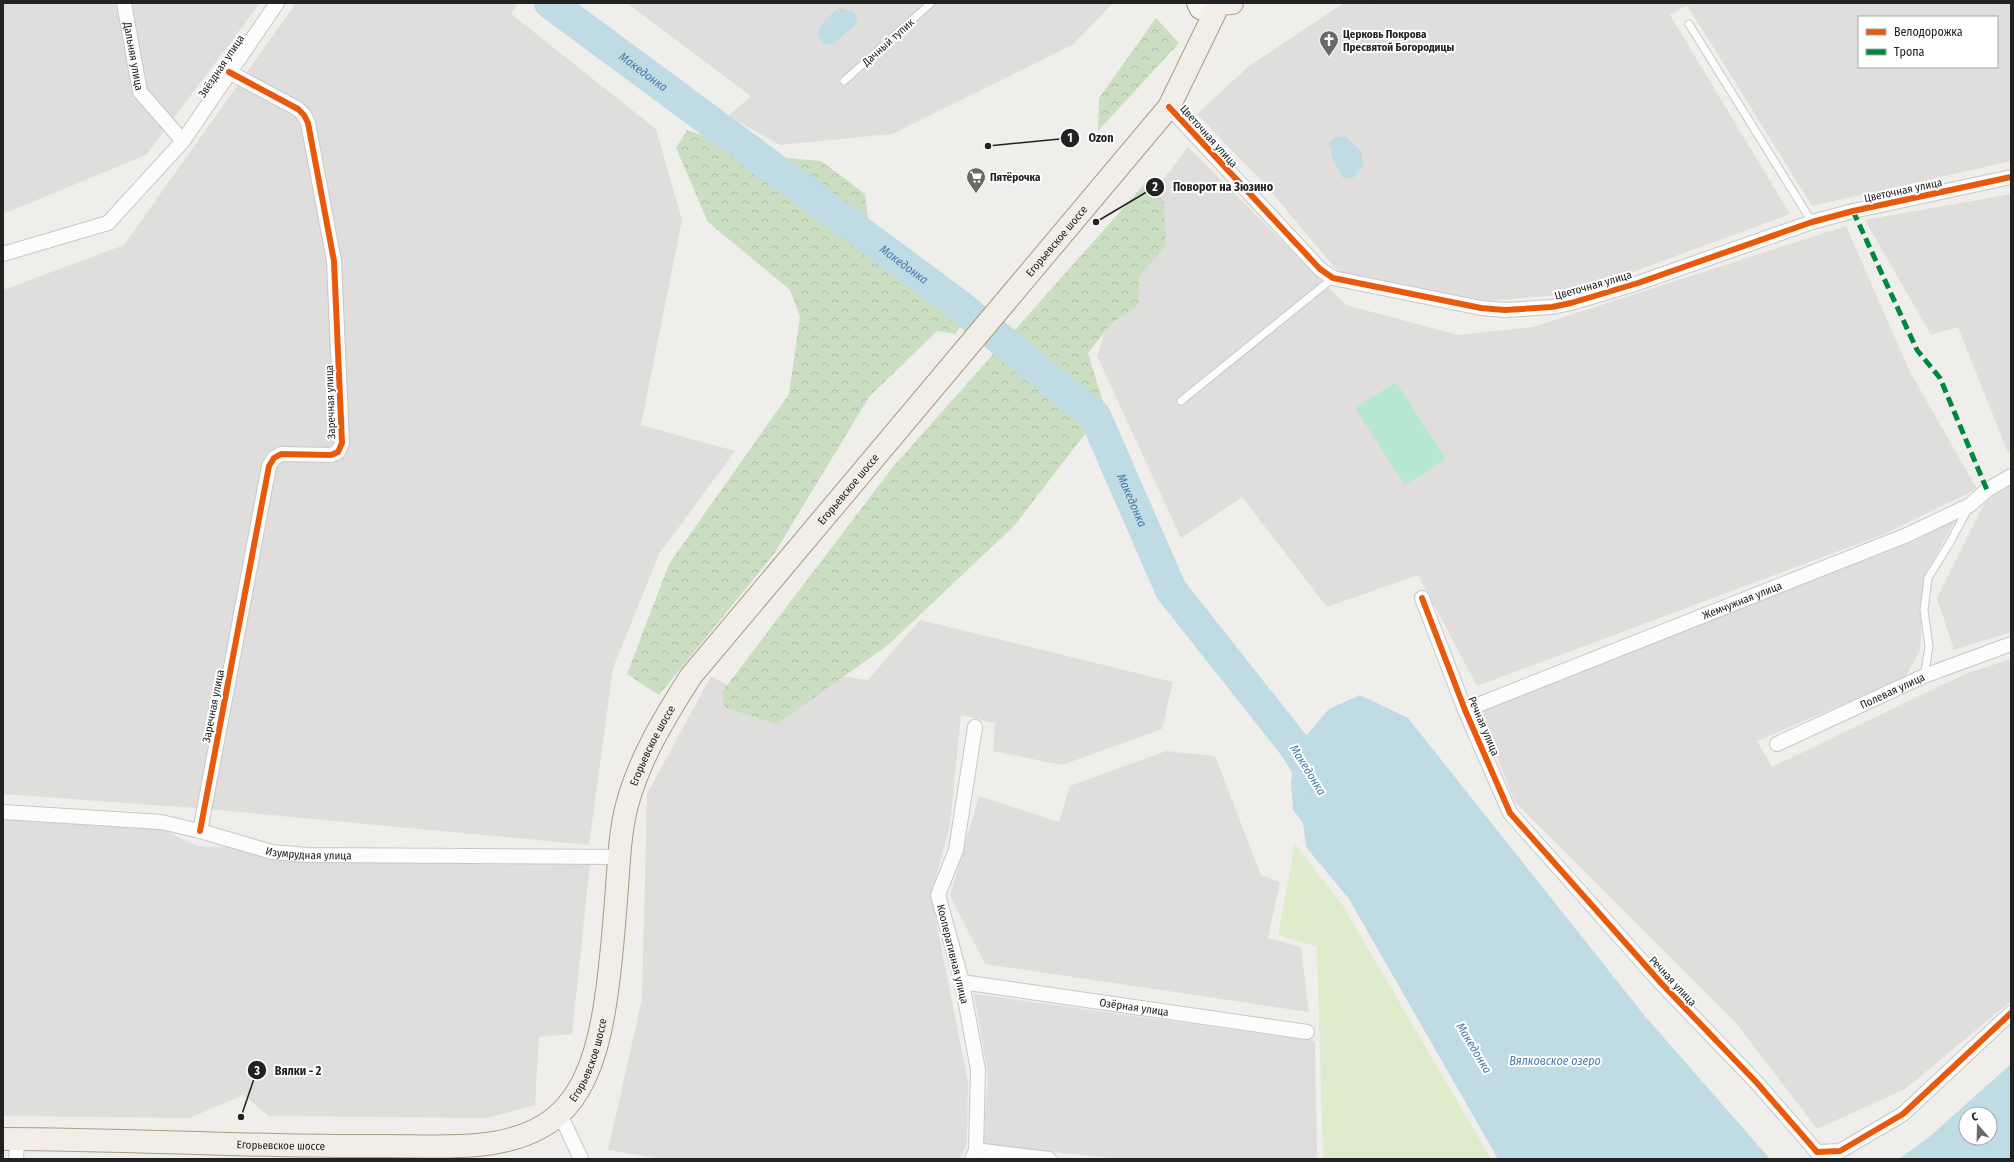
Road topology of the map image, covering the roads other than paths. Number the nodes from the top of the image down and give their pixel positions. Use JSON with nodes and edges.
{"nodes":[{"id":1,"x":124,"y":3,"type":"edge"},
{"id":2,"x":277,"y":3,"type":"edge"},
{"id":3,"x":931,"y":3,"type":"edge"},
{"id":4,"x":1197,"y":3,"type":"edge"},
{"id":5,"x":1226,"y":4,"type":"edge"},
{"id":6,"x":1689,"y":24,"type":"dead end"},
{"id":7,"x":229,"y":72,"type":"junction"},
{"id":8,"x":844,"y":80,"type":"dead end"},
{"id":9,"x":1169,"y":107,"type":"junction"},
{"id":10,"x":183,"y":141,"type":"junction"},
{"id":11,"x":2011,"y":177,"type":"edge"},
{"id":12,"x":1812,"y":222,"type":"junction"},
{"id":13,"x":3,"y":254,"type":"edge"},
{"id":14,"x":1333,"y":278,"type":"junction"},
{"id":15,"x":1181,"y":401,"type":"dead end"},
{"id":16,"x":2011,"y":476,"type":"edge"},
{"id":17,"x":1970,"y":505,"type":"junction"},
{"id":18,"x":1422,"y":598,"type":"dead end"},
{"id":19,"x":2011,"y":644,"type":"edge"},
{"id":20,"x":1924,"y":676,"type":"junction"},
{"id":21,"x":1465,"y":710,"type":"junction"},
{"id":22,"x":975,"y":727,"type":"dead end"},
{"id":23,"x":1777,"y":744,"type":"dead end"},
{"id":24,"x":3,"y":812,"type":"edge"},
{"id":25,"x":200,"y":831,"type":"junction"},
{"id":26,"x":619,"y":857,"type":"junction"},
{"id":27,"x":962,"y":982,"type":"junction"},
{"id":28,"x":2011,"y":1013,"type":"edge"},
{"id":29,"x":1307,"y":1032,"type":"dead end"},
{"id":30,"x":560,"y":1114,"type":"junction"},
{"id":31,"x":12,"y":1145,"type":"edge"},
{"id":32,"x":974,"y":1155,"type":"edge"},
{"id":33,"x":581,"y":1159,"type":"edge"},
{"id":34,"x":1049,"y":1159,"type":"edge"}],
"edges":[{"from":1,"to":10,"type":"street","name":"Дальняя улица"},
{"from":2,"to":7,"type":"street","name":"Звёздная улица"},
{"from":3,"to":8,"type":"lane","name":"Дачный тупик"},
{"from":4,"to":5,"type":"main road"},
{"from":5,"to":9,"type":"main road","name":"Егорьевское шоссе"},
{"from":6,"to":12,"type":"lane"},
{"from":7,"to":10,"type":"street","name":"Звёздная улица"},
{"from":7,"to":25,"type":"street","name":"Заречная улица"},
{"from":9,"to":14,"type":"street","name":"Цветочная улица"},
{"from":9,"to":26,"type":"main road","name":"Егорьевское шоссе"},
{"from":10,"to":13,"type":"street","name":"Звёздная улица"},
{"from":11,"to":12,"type":"street","name":"Цветочная улица"},
{"from":12,"to":14,"type":"street","name":"Цветочная улица"},
{"from":14,"to":15,"type":"lane"},
{"from":16,"to":17,"type":"street","name":"Жемчужная улица"},
{"from":17,"to":20,"type":"lane"},
{"from":17,"to":21,"type":"street","name":"Жемчужная улица"},
{"from":18,"to":21,"type":"street","name":"Речная улица"},
{"from":19,"to":20,"type":"street","name":"Полевая улица"},
{"from":20,"to":23,"type":"street","name":"Полевая улица"},
{"from":21,"to":28,"type":"street","name":"Речная улица"},
{"from":22,"to":27,"type":"street","name":"Кооперативная улица"},
{"from":24,"to":25,"type":"street","name":"Изумрудная улица"},
{"from":25,"to":26,"type":"street","name":"Изумрудная улица"},
{"from":26,"to":30,"type":"main road","name":"Егорьевское шоссе"},
{"from":27,"to":29,"type":"street","name":"Озёрная улица"},
{"from":27,"to":32,"type":"street","name":"Кооперативная улица"},
{"from":30,"to":31,"type":"main road","name":"Егорьевское шоссе"},
{"from":30,"to":33,"type":"street"},
{"from":32,"to":34,"type":"street"}]}
